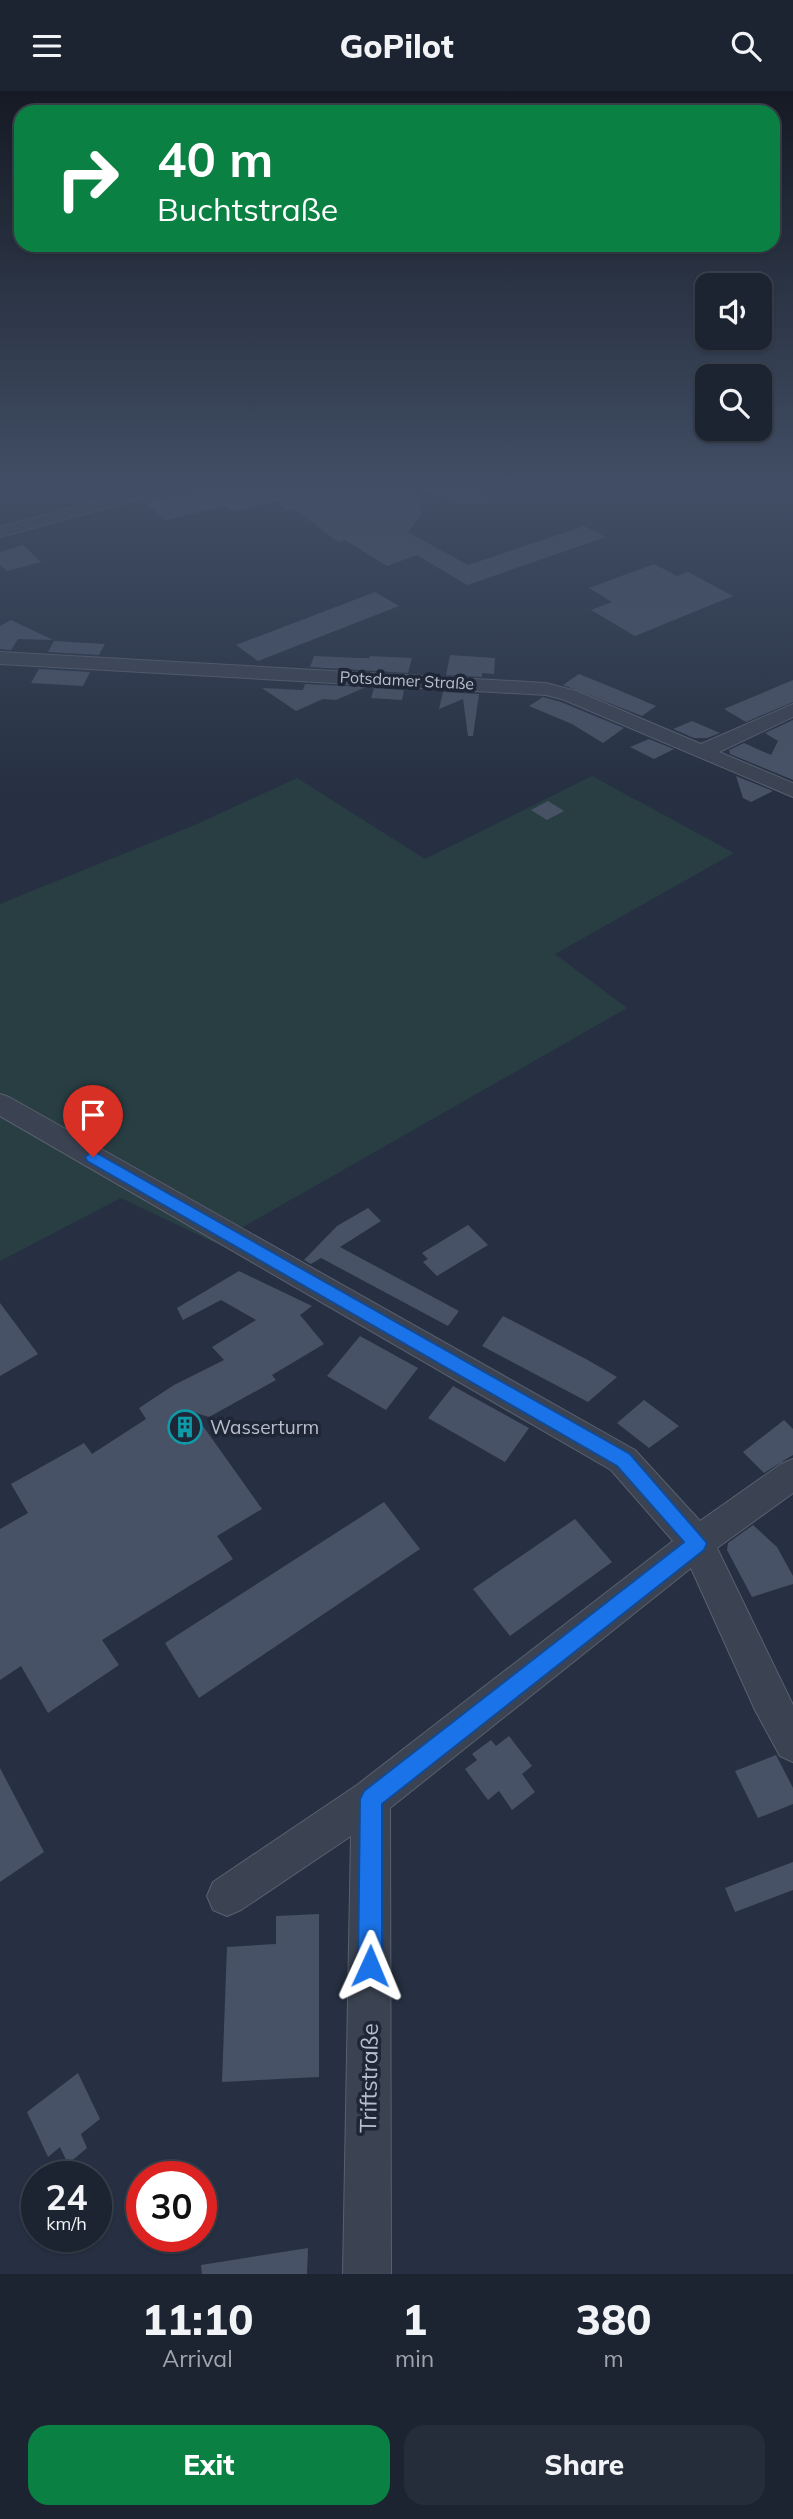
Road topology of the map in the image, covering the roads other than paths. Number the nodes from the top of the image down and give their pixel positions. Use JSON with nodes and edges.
{"nodes":[{"id":1,"x":0,"y":658,"type":"edge"},
{"id":2,"x":793,"y":710,"type":"edge"},
{"id":3,"x":701,"y":752,"type":"junction"},
{"id":4,"x":793,"y":792,"type":"edge"},
{"id":5,"x":0,"y":1104,"type":"edge"},
{"id":6,"x":793,"y":1474,"type":"edge"},
{"id":7,"x":697,"y":1543,"type":"junction"},
{"id":8,"x":793,"y":1743,"type":"edge"},
{"id":9,"x":371,"y":1799,"type":"junction"},
{"id":10,"x":227,"y":1896,"type":"dead end"},
{"id":11,"x":367,"y":2274,"type":"edge"}],
"edges":[{"from":1,"to":3,"type":"street","name":"Potsdamer Straße"},
{"from":2,"to":3,"type":"street"},
{"from":3,"to":4,"type":"street","name":"Potsdamer Straße"},
{"from":5,"to":7,"type":"street"},
{"from":6,"to":7,"type":"street"},
{"from":7,"to":8,"type":"street"},
{"from":7,"to":9,"type":"street"},
{"from":9,"to":10,"type":"street"},
{"from":9,"to":11,"type":"street","name":"Triftstraße"}]}
